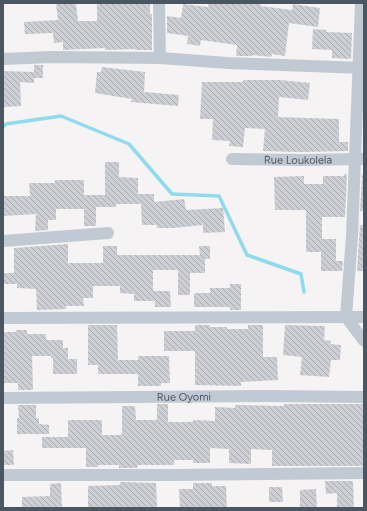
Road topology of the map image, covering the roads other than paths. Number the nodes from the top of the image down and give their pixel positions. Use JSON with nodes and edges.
{"nodes":[{"id":1,"x":159,"y":3,"type":"edge"},
{"id":2,"x":361,"y":3,"type":"edge"},
{"id":3,"x":160,"y":58,"type":"junction"},
{"id":4,"x":3,"y":59,"type":"edge"},
{"id":5,"x":361,"y":68,"type":"edge"},
{"id":6,"x":232,"y":159,"type":"dead end"},
{"id":7,"x":360,"y":159,"type":"edge"},
{"id":8,"x":108,"y":233,"type":"dead end"},
{"id":9,"x":358,"y":236,"type":"edge"},
{"id":10,"x":3,"y":241,"type":"edge"},
{"id":11,"x":346,"y":317,"type":"junction"},
{"id":12,"x":364,"y":317,"type":"edge"},
{"id":13,"x":3,"y":318,"type":"edge"},
{"id":14,"x":364,"y":341,"type":"edge"},
{"id":15,"x":364,"y":397,"type":"edge"},
{"id":16,"x":3,"y":398,"type":"edge"},
{"id":17,"x":364,"y":473,"type":"edge"},
{"id":18,"x":3,"y":475,"type":"edge"}],
"edges":[{"from":1,"to":3,"type":"street"},
{"from":2,"to":5,"type":"street"},
{"from":3,"to":4,"type":"street"},
{"from":3,"to":5,"type":"street"},
{"from":5,"to":7,"type":"street"},
{"from":6,"to":7,"type":"street","name":"Rue Loukolela"},
{"from":7,"to":9,"type":"street"},
{"from":8,"to":10,"type":"street"},
{"from":9,"to":11,"type":"street"},
{"from":11,"to":12,"type":"street"},
{"from":11,"to":13,"type":"street"},
{"from":11,"to":14,"type":"street"},
{"from":15,"to":16,"type":"street","name":"Rue Oyomi"},
{"from":17,"to":18,"type":"street"}]}
